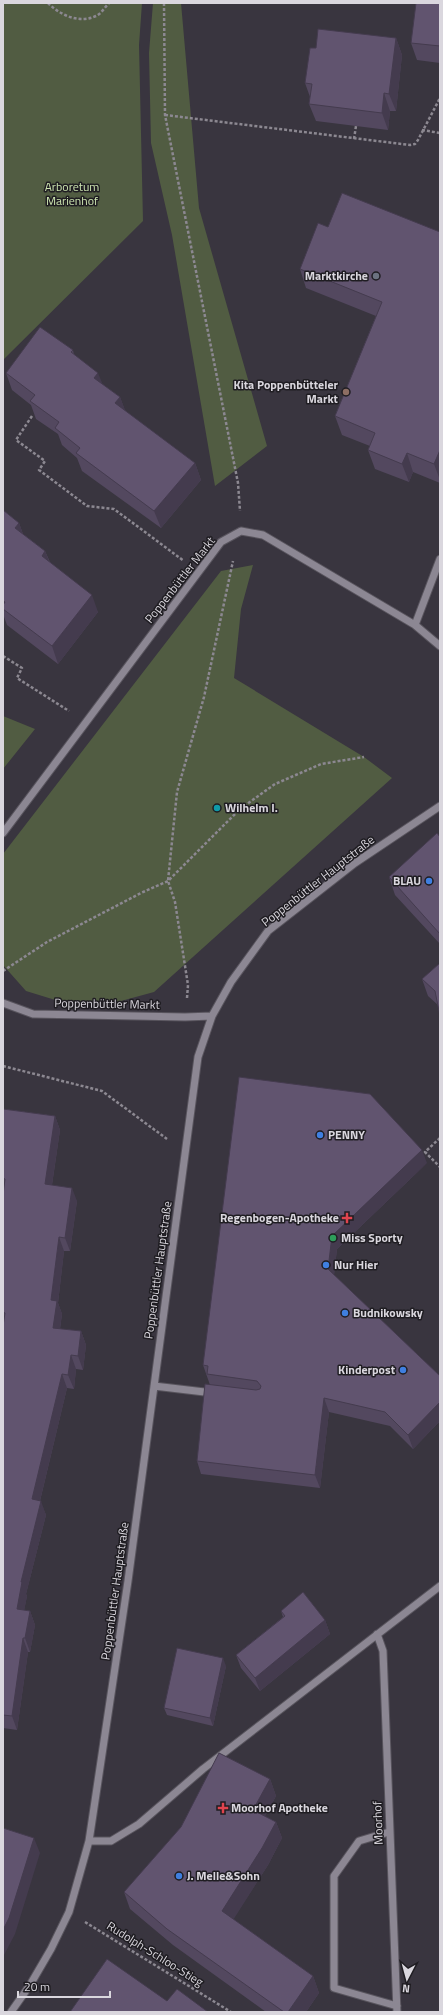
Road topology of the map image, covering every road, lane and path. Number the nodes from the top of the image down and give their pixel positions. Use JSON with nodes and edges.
{"nodes":[{"id":1,"x":48,"y":3,"type":"edge"},
{"id":2,"x":109,"y":3,"type":"edge"},
{"id":3,"x":164,"y":3,"type":"edge"},
{"id":4,"x":440,"y":98,"type":"edge"},
{"id":5,"x":166,"y":115,"type":"junction"},
{"id":6,"x":356,"y":126,"type":"edge"},
{"id":7,"x":422,"y":130,"type":"junction"},
{"id":8,"x":440,"y":133,"type":"edge"},
{"id":9,"x":354,"y":139,"type":"junction"},
{"id":10,"x":32,"y":416,"type":"edge"},
{"id":11,"x":241,"y":531,"type":"junction"},
{"id":12,"x":440,"y":560,"type":"edge"},
{"id":13,"x":199,"y":572,"type":"junction"},
{"id":14,"x":414,"y":625,"type":"junction"},
{"id":15,"x":440,"y":646,"type":"edge"},
{"id":16,"x":3,"y":656,"type":"edge"},
{"id":17,"x":87,"y":722,"type":"junction"},
{"id":18,"x":364,"y":757,"type":"dead end"},
{"id":19,"x":440,"y":806,"type":"edge"},
{"id":20,"x":3,"y":833,"type":"edge"},
{"id":21,"x":168,"y":881,"type":"junction"},
{"id":22,"x":3,"y":971,"type":"edge"},
{"id":23,"x":3,"y":1003,"type":"edge"},
{"id":24,"x":212,"y":1016,"type":"junction"},
{"id":25,"x":185,"y":1017,"type":"junction"},
{"id":26,"x":3,"y":1066,"type":"edge"},
{"id":27,"x":440,"y":1138,"type":"edge"},
{"id":28,"x":185,"y":1152,"type":"junction"},
{"id":29,"x":440,"y":1167,"type":"edge"},
{"id":30,"x":154,"y":1386,"type":"junction"},
{"id":31,"x":223,"y":1394,"type":"edge"},
{"id":32,"x":440,"y":1586,"type":"edge"},
{"id":33,"x":378,"y":1634,"type":"junction"},
{"id":34,"x":389,"y":1832,"type":"junction"},
{"id":35,"x":89,"y":1841,"type":"junction"},
{"id":36,"x":69,"y":1912,"type":"junction"},
{"id":37,"x":397,"y":2009,"type":"edge"},
{"id":38,"x":11,"y":2012,"type":"edge"},
{"id":39,"x":231,"y":2012,"type":"edge"}],
"edges":[{"from":1,"to":2,"type":"path"},
{"from":3,"to":5,"type":"path"},
{"from":4,"to":7,"type":"path"},
{"from":5,"to":9,"type":"path"},
{"from":5,"to":11,"type":"path"},
{"from":6,"to":9,"type":"path"},
{"from":7,"to":8,"type":"path"},
{"from":7,"to":9,"type":"path"},
{"from":10,"to":13,"type":"path"},
{"from":11,"to":13,"type":"street","name":"Poppenbüttler Markt"},
{"from":11,"to":14,"type":"street"},
{"from":11,"to":21,"type":"path"},
{"from":12,"to":14,"type":"street"},
{"from":13,"to":17,"type":"street","name":"Poppenbüttler Markt"},
{"from":14,"to":15,"type":"street"},
{"from":16,"to":17,"type":"path"},
{"from":17,"to":20,"type":"street","name":"Poppenbüttler Markt"},
{"from":18,"to":21,"type":"path"},
{"from":19,"to":24,"type":"street","name":"Poppenbüttler Hauptstraße"},
{"from":21,"to":22,"type":"path"},
{"from":21,"to":25,"type":"path"},
{"from":23,"to":25,"type":"street","name":"Poppenbüttler Markt"},
{"from":24,"to":25,"type":"street","name":"Poppenbüttler Markt"},
{"from":24,"to":28,"type":"street","name":"Poppenbüttler Hauptstraße"},
{"from":26,"to":28,"type":"path"},
{"from":27,"to":29,"type":"path"},
{"from":28,"to":30,"type":"street","name":"Poppenbüttler Hauptstraße"},
{"from":30,"to":31,"type":"street"},
{"from":30,"to":35,"type":"street","name":"Poppenbüttler Hauptstraße"},
{"from":32,"to":33,"type":"street"},
{"from":33,"to":34,"type":"street","name":"Moorhof"},
{"from":33,"to":35,"type":"street"},
{"from":34,"to":37,"type":"street","name":"Moorhof"},
{"from":34,"to":37,"type":"street"},
{"from":35,"to":36,"type":"street","name":"Poppenbüttler Hauptstraße"},
{"from":36,"to":38,"type":"street","name":"Poppenbüttler Hauptstraße"},
{"from":36,"to":39,"type":"path","name":"Rudolph-Schloo-Stieg"}]}
